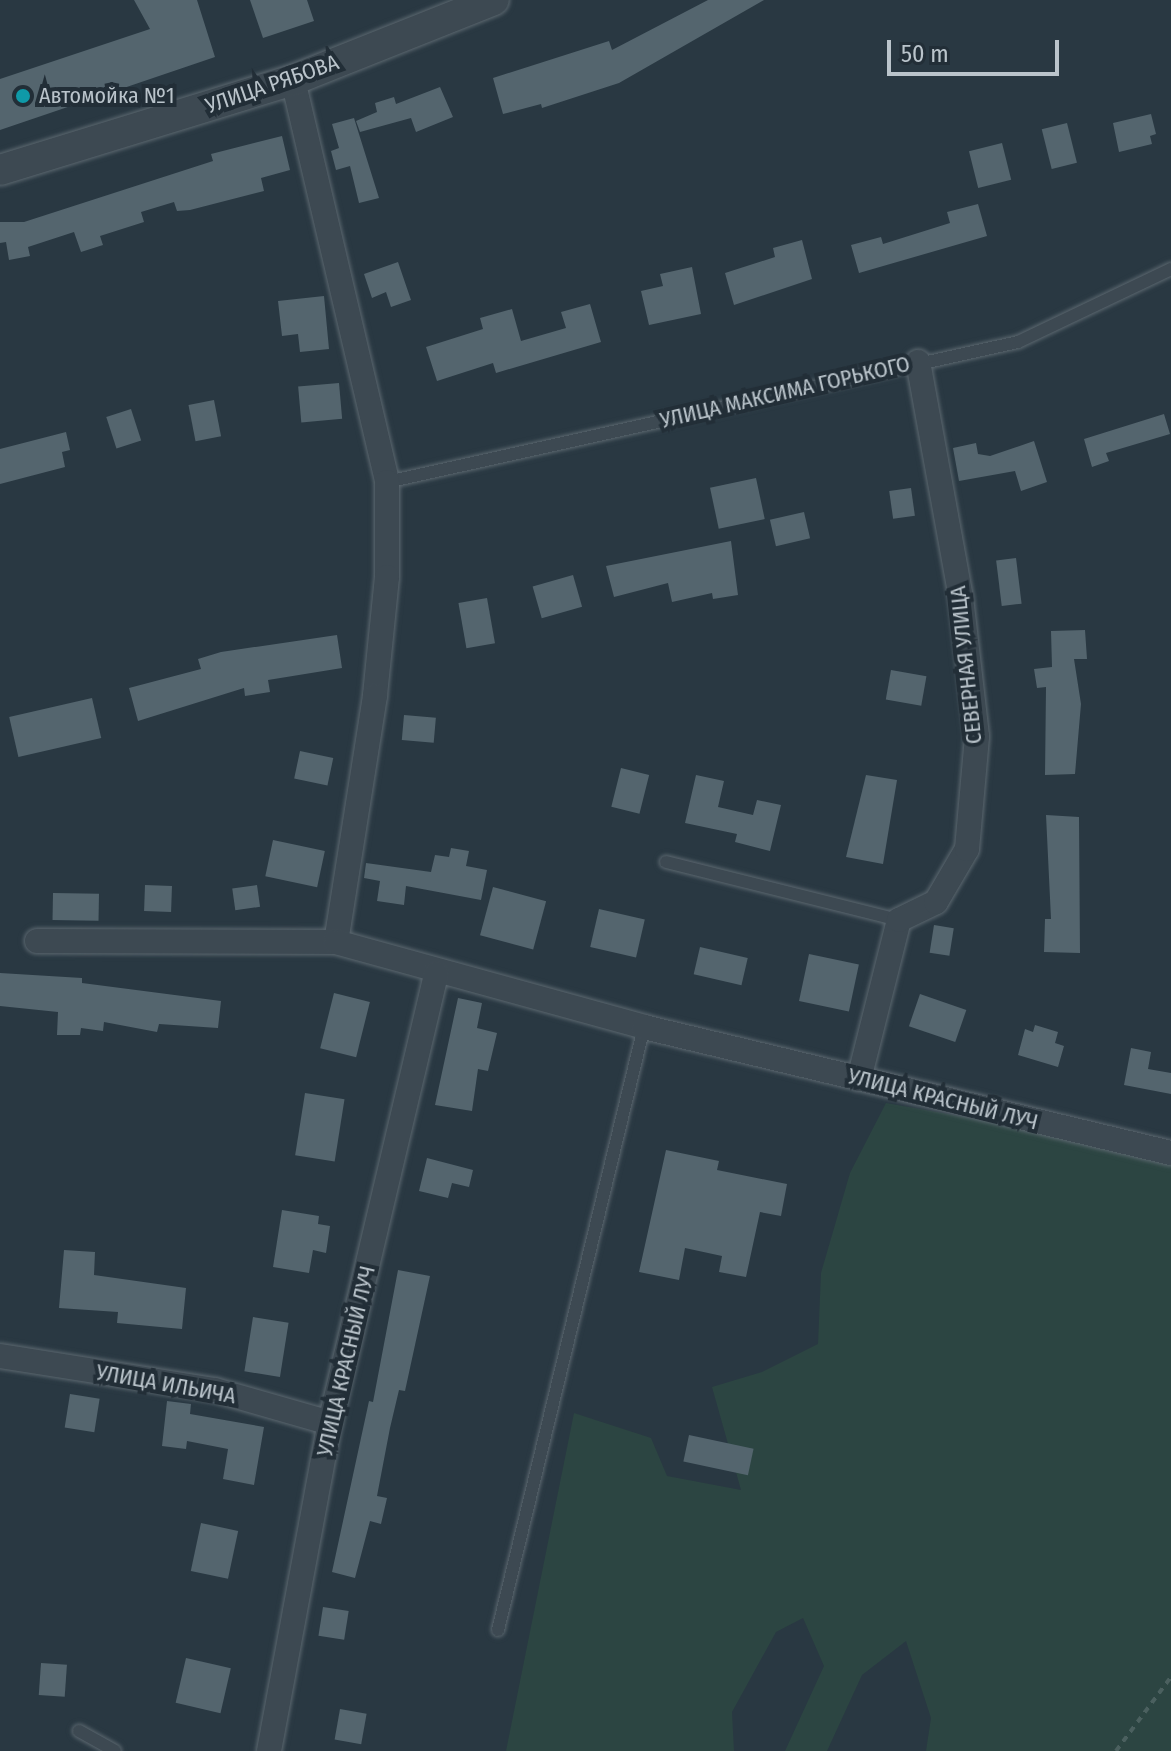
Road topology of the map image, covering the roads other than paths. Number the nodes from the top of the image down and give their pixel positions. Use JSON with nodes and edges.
{"nodes":[{"id":1,"x":494,"y":0,"type":"edge"},
{"id":2,"x":293,"y":80,"type":"junction"},
{"id":3,"x":0,"y":170,"type":"edge"},
{"id":4,"x":1171,"y":269,"type":"edge"},
{"id":5,"x":918,"y":362,"type":"junction"},
{"id":6,"x":387,"y":482,"type":"junction"},
{"id":7,"x":666,"y":862,"type":"dead end"},
{"id":8,"x":899,"y":920,"type":"junction"},
{"id":9,"x":37,"y":941,"type":"dead end"},
{"id":10,"x":336,"y":942,"type":"junction"},
{"id":11,"x":436,"y":973,"type":"junction"},
{"id":12,"x":644,"y":1027,"type":"junction"},
{"id":13,"x":859,"y":1079,"type":"junction"},
{"id":14,"x":1171,"y":1153,"type":"edge"},
{"id":15,"x":0,"y":1356,"type":"edge"},
{"id":16,"x":330,"y":1423,"type":"junction"},
{"id":17,"x":498,"y":1630,"type":"dead end"},
{"id":18,"x":79,"y":1731,"type":"dead end"},
{"id":19,"x":115,"y":1751,"type":"edge"},
{"id":20,"x":269,"y":1751,"type":"edge"}],
"edges":[{"from":1,"to":2,"type":"street","name":"УЛИЦА РЯБОВА"},
{"from":2,"to":3,"type":"street","name":"УЛИЦА РЯБОВА"},
{"from":2,"to":6,"type":"street"},
{"from":4,"to":5,"type":"lane","name":"УЛИЦА МАКСИМА ГОРЬКОГО"},
{"from":5,"to":6,"type":"lane","name":"УЛИЦА МАКСИМА ГОРЬКОГО"},
{"from":5,"to":8,"type":"street","name":"СЕВЕРНАЯ УЛИЦА"},
{"from":6,"to":10,"type":"street"},
{"from":7,"to":8,"type":"lane"},
{"from":8,"to":13,"type":"street"},
{"from":9,"to":10,"type":"street","name":"УЛИЦА КРАСНЫЙ ЛУЧ"},
{"from":10,"to":11,"type":"street","name":"УЛИЦА КРАСНЫЙ ЛУЧ"},
{"from":11,"to":12,"type":"street","name":"УЛИЦА КРАСНЫЙ ЛУЧ"},
{"from":11,"to":16,"type":"street","name":"УЛИЦА КРАСНЫЙ ЛУЧ"},
{"from":12,"to":13,"type":"street","name":"УЛИЦА КРАСНЫЙ ЛУЧ"},
{"from":12,"to":17,"type":"lane"},
{"from":13,"to":14,"type":"street","name":"УЛИЦА КРАСНЫЙ ЛУЧ"},
{"from":15,"to":16,"type":"street","name":"УЛИЦА ИЛЬИЧА"},
{"from":16,"to":20,"type":"street","name":"УЛИЦА КРАСНЫЙ ЛУЧ"},
{"from":18,"to":19,"type":"lane"}]}
